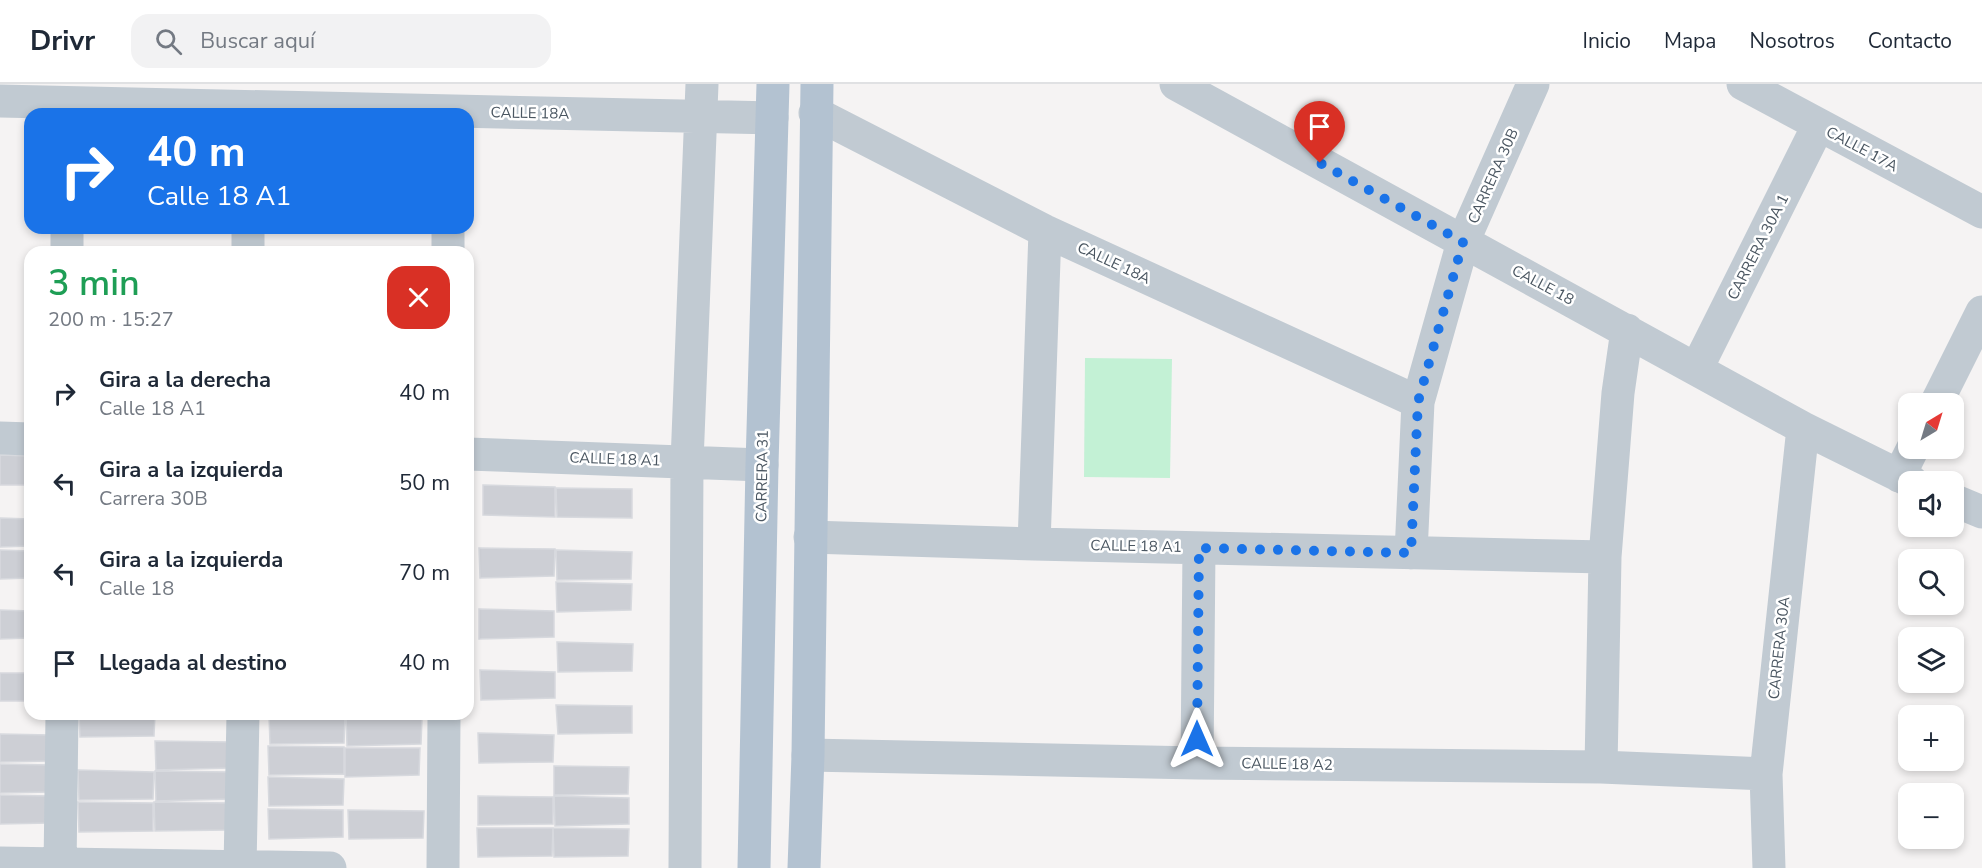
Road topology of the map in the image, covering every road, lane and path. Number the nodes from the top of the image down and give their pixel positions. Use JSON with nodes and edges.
{"nodes":[{"id":1,"x":702,"y":84,"type":"edge"},
{"id":2,"x":773,"y":84,"type":"edge"},
{"id":3,"x":1176,"y":84,"type":"edge"},
{"id":4,"x":1533,"y":84,"type":"edge"},
{"id":5,"x":1743,"y":84,"type":"edge"},
{"id":6,"x":816,"y":98,"type":"edge"},
{"id":7,"x":69,"y":100,"type":"edge"},
{"id":8,"x":0,"y":101,"type":"edge"},
{"id":9,"x":248,"y":102,"type":"edge"},
{"id":10,"x":450,"y":103,"type":"edge"},
{"id":11,"x":702,"y":116,"type":"junction"},
{"id":12,"x":771,"y":118,"type":"junction"},
{"id":13,"x":1818,"y":126,"type":"junction"},
{"id":14,"x":1982,"y":212,"type":"edge"},
{"id":15,"x":1045,"y":231,"type":"junction"},
{"id":16,"x":1463,"y":242,"type":"junction"},
{"id":17,"x":1982,"y":312,"type":"edge"},
{"id":18,"x":1627,"y":330,"type":"junction"},
{"id":19,"x":1697,"y":368,"type":"junction"},
{"id":20,"x":1942,"y":393,"type":"edge"},
{"id":21,"x":1418,"y":402,"type":"junction"},
{"id":22,"x":1803,"y":428,"type":"junction"},
{"id":23,"x":0,"y":438,"type":"edge"},
{"id":24,"x":24,"y":439,"type":"edge"},
{"id":25,"x":474,"y":454,"type":"edge"},
{"id":26,"x":687,"y":462,"type":"junction"},
{"id":27,"x":762,"y":465,"type":"junction"},
{"id":28,"x":1908,"y":469,"type":"edge"},
{"id":29,"x":1964,"y":505,"type":"edge"},
{"id":30,"x":1982,"y":512,"type":"edge"},
{"id":31,"x":810,"y":537,"type":"junction"},
{"id":32,"x":1034,"y":544,"type":"junction"},
{"id":33,"x":1199,"y":548,"type":"junction"},
{"id":34,"x":1411,"y":553,"type":"junction"},
{"id":35,"x":1605,"y":557,"type":"junction"},
{"id":36,"x":62,"y":720,"type":"edge"},
{"id":37,"x":243,"y":720,"type":"edge"},
{"id":38,"x":444,"y":720,"type":"edge"},
{"id":39,"x":808,"y":755,"type":"junction"},
{"id":40,"x":1197,"y":763,"type":"junction"},
{"id":41,"x":1601,"y":767,"type":"junction"},
{"id":42,"x":1766,"y":774,"type":"junction"},
{"id":43,"x":0,"y":863,"type":"edge"},
{"id":44,"x":61,"y":866,"type":"edge"},
{"id":45,"x":240,"y":867,"type":"edge"},
{"id":46,"x":330,"y":868,"type":"edge"},
{"id":47,"x":443,"y":868,"type":"edge"},
{"id":48,"x":685,"y":868,"type":"edge"},
{"id":49,"x":754,"y":868,"type":"edge"},
{"id":50,"x":804,"y":868,"type":"edge"},
{"id":51,"x":1769,"y":868,"type":"edge"}],
"edges":[{"from":1,"to":11,"type":"street"},
{"from":2,"to":12,"type":"main road","name":"CARRERA 31"},
{"from":3,"to":16,"type":"street","name":"CALLE 18"},
{"from":4,"to":16,"type":"street","name":"CARRERA 30B"},
{"from":5,"to":13,"type":"street","name":"CALLE 17A"},
{"from":6,"to":15,"type":"street","name":"CALLE 18A"},
{"from":6,"to":31,"type":"main road"},
{"from":7,"to":8,"type":"street","name":"CALLE 18A"},
{"from":7,"to":9,"type":"street","name":"CALLE 18A"},
{"from":9,"to":10,"type":"street","name":"CALLE 18A"},
{"from":10,"to":11,"type":"street","name":"CALLE 18A"},
{"from":11,"to":12,"type":"street","name":"CALLE 18A"},
{"from":11,"to":26,"type":"street"},
{"from":12,"to":27,"type":"main road","name":"CARRERA 31"},
{"from":13,"to":14,"type":"street","name":"CALLE 17A"},
{"from":13,"to":19,"type":"street","name":"CARRERA 30A 1"},
{"from":15,"to":21,"type":"street","name":"CALLE 18A"},
{"from":15,"to":32,"type":"street"},
{"from":16,"to":18,"type":"street","name":"CALLE 18"},
{"from":16,"to":21,"type":"street","name":"CARRERA 30B"},
{"from":17,"to":20,"type":"street"},
{"from":18,"to":19,"type":"street","name":"CALLE 18"},
{"from":18,"to":35,"type":"street"},
{"from":19,"to":22,"type":"street","name":"CALLE 18"},
{"from":21,"to":34,"type":"street","name":"CARRERA 30B"},
{"from":22,"to":28,"type":"street","name":"CALLE 18"},
{"from":22,"to":42,"type":"street","name":"CARRERA 30A"},
{"from":23,"to":24,"type":"street"},
{"from":25,"to":26,"type":"street","name":"CALLE 18 A1"},
{"from":26,"to":27,"type":"street","name":"CALLE 18 A1"},
{"from":26,"to":48,"type":"street"},
{"from":27,"to":49,"type":"main road","name":"CARRERA 31"},
{"from":29,"to":30,"type":"street"},
{"from":31,"to":32,"type":"street","name":"CALLE 18 A1"},
{"from":31,"to":39,"type":"main road"},
{"from":32,"to":33,"type":"street","name":"CALLE 18 A1"},
{"from":33,"to":34,"type":"street","name":"CALLE 18 A1"},
{"from":33,"to":40,"type":"street"},
{"from":34,"to":35,"type":"street","name":"CALLE 18 A1"},
{"from":35,"to":41,"type":"street"},
{"from":36,"to":44,"type":"street"},
{"from":37,"to":45,"type":"street"},
{"from":38,"to":47,"type":"street"},
{"from":39,"to":40,"type":"street","name":"CALLE 18 A2"},
{"from":39,"to":50,"type":"main road"},
{"from":40,"to":41,"type":"street","name":"CALLE 18 A2"},
{"from":41,"to":42,"type":"street","name":"CALLE 18 A2"},
{"from":42,"to":51,"type":"street","name":"CARRERA 30A"},
{"from":43,"to":44,"type":"street"},
{"from":44,"to":45,"type":"street"},
{"from":45,"to":46,"type":"street"}]}
